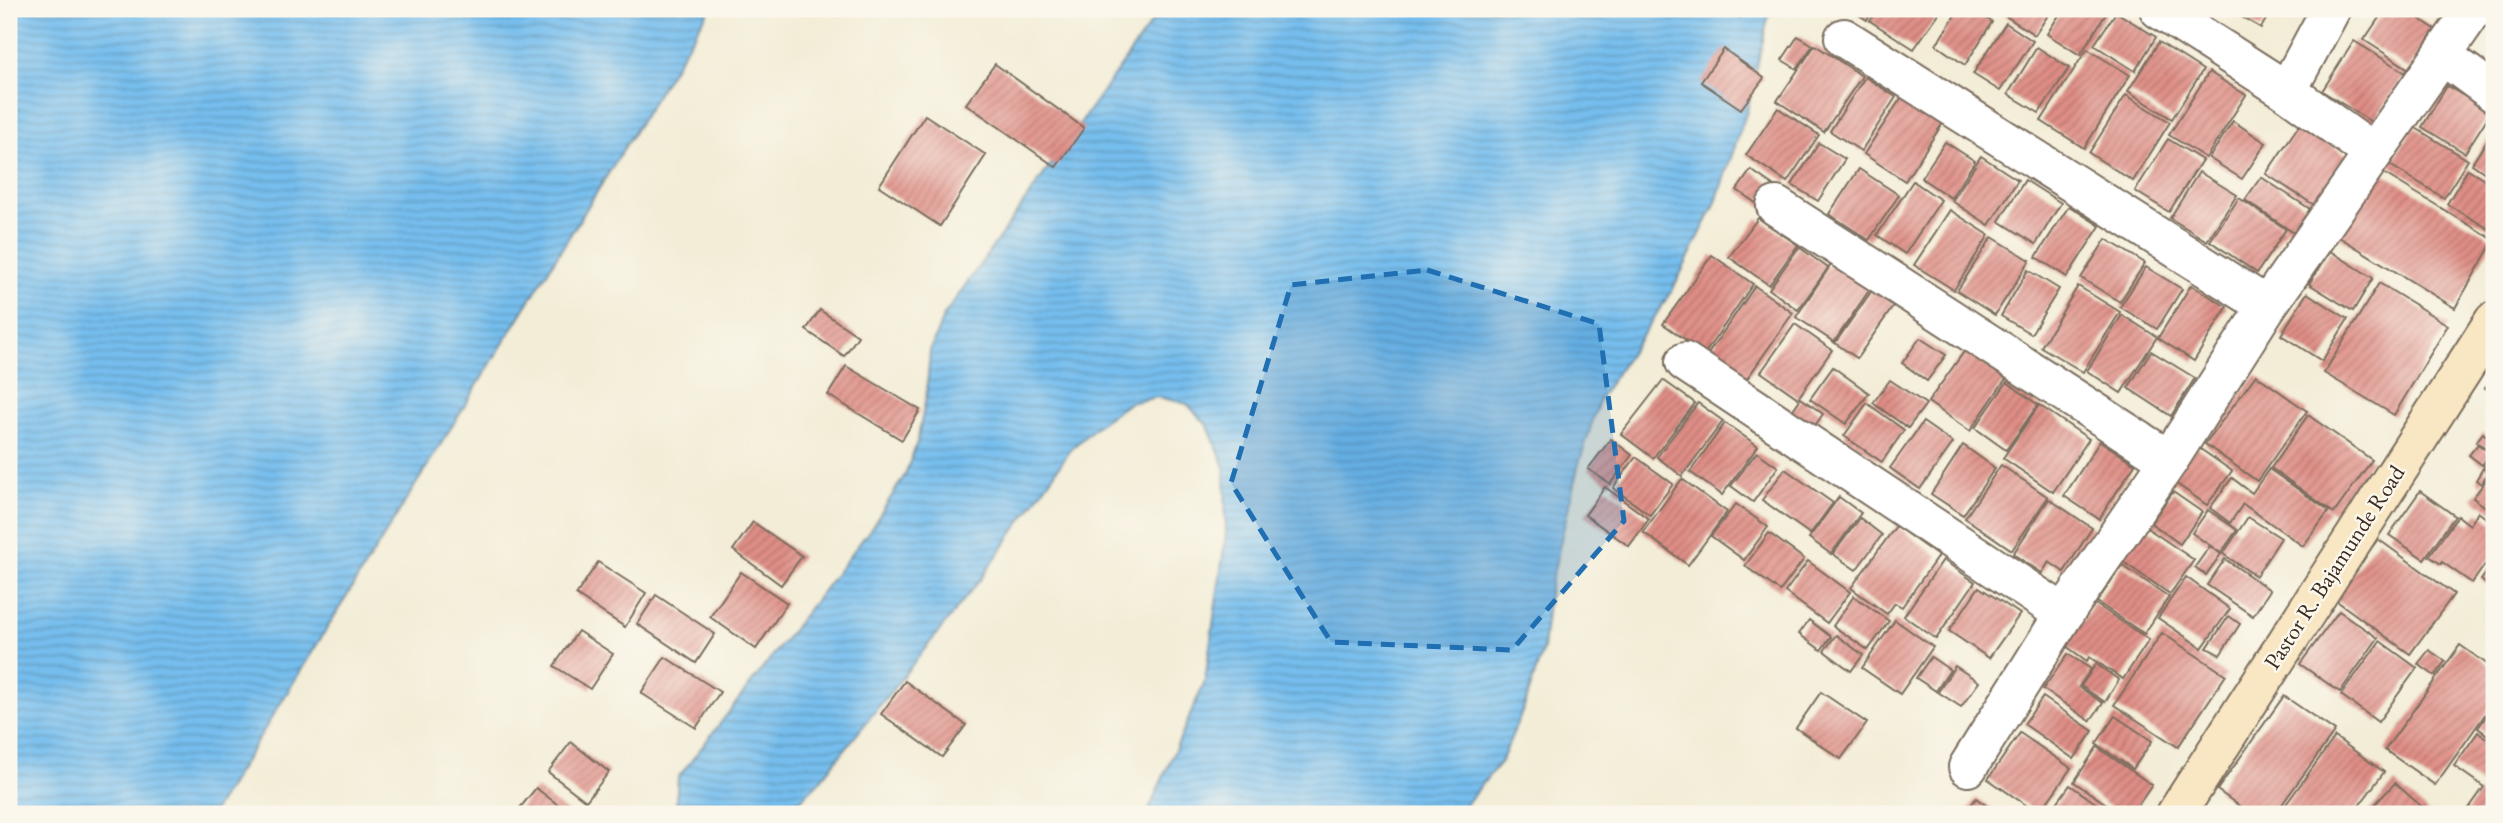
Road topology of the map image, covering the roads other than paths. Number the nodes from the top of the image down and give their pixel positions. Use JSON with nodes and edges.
{"nodes":[{"id":1,"x":2160,"y":9,"type":"edge"},
{"id":2,"x":2331,"y":9,"type":"edge"},
{"id":3,"x":2474,"y":9,"type":"edge"},
{"id":4,"x":1843,"y":38,"type":"dead end"},
{"id":5,"x":2442,"y":55,"type":"junction"},
{"id":6,"x":2287,"y":91,"type":"junction"},
{"id":7,"x":2494,"y":93,"type":"edge"},
{"id":8,"x":2373,"y":153,"type":"junction"},
{"id":9,"x":1776,"y":206,"type":"dead end"},
{"id":10,"x":2267,"y":306,"type":"junction"},
{"id":11,"x":2494,"y":321,"type":"edge"},
{"id":12,"x":1685,"y":362,"type":"dead end"},
{"id":13,"x":2169,"y":460,"type":"junction"},
{"id":14,"x":2064,"y":614,"type":"junction"},
{"id":15,"x":1968,"y":767,"type":"dead end"},
{"id":16,"x":2176,"y":814,"type":"edge"}],
"edges":[{"from":1,"to":6,"type":"street"},
{"from":2,"to":6,"type":"street"},
{"from":3,"to":5,"type":"street"},
{"from":4,"to":10,"type":"street"},
{"from":5,"to":7,"type":"street"},
{"from":5,"to":8,"type":"street"},
{"from":6,"to":8,"type":"street"},
{"from":8,"to":10,"type":"street"},
{"from":9,"to":13,"type":"street"},
{"from":10,"to":13,"type":"street"},
{"from":11,"to":16,"type":"street","name":"Pastor R. Bajamunde Road"},
{"from":12,"to":14,"type":"street"},
{"from":13,"to":14,"type":"street"},
{"from":14,"to":15,"type":"street"}]}
